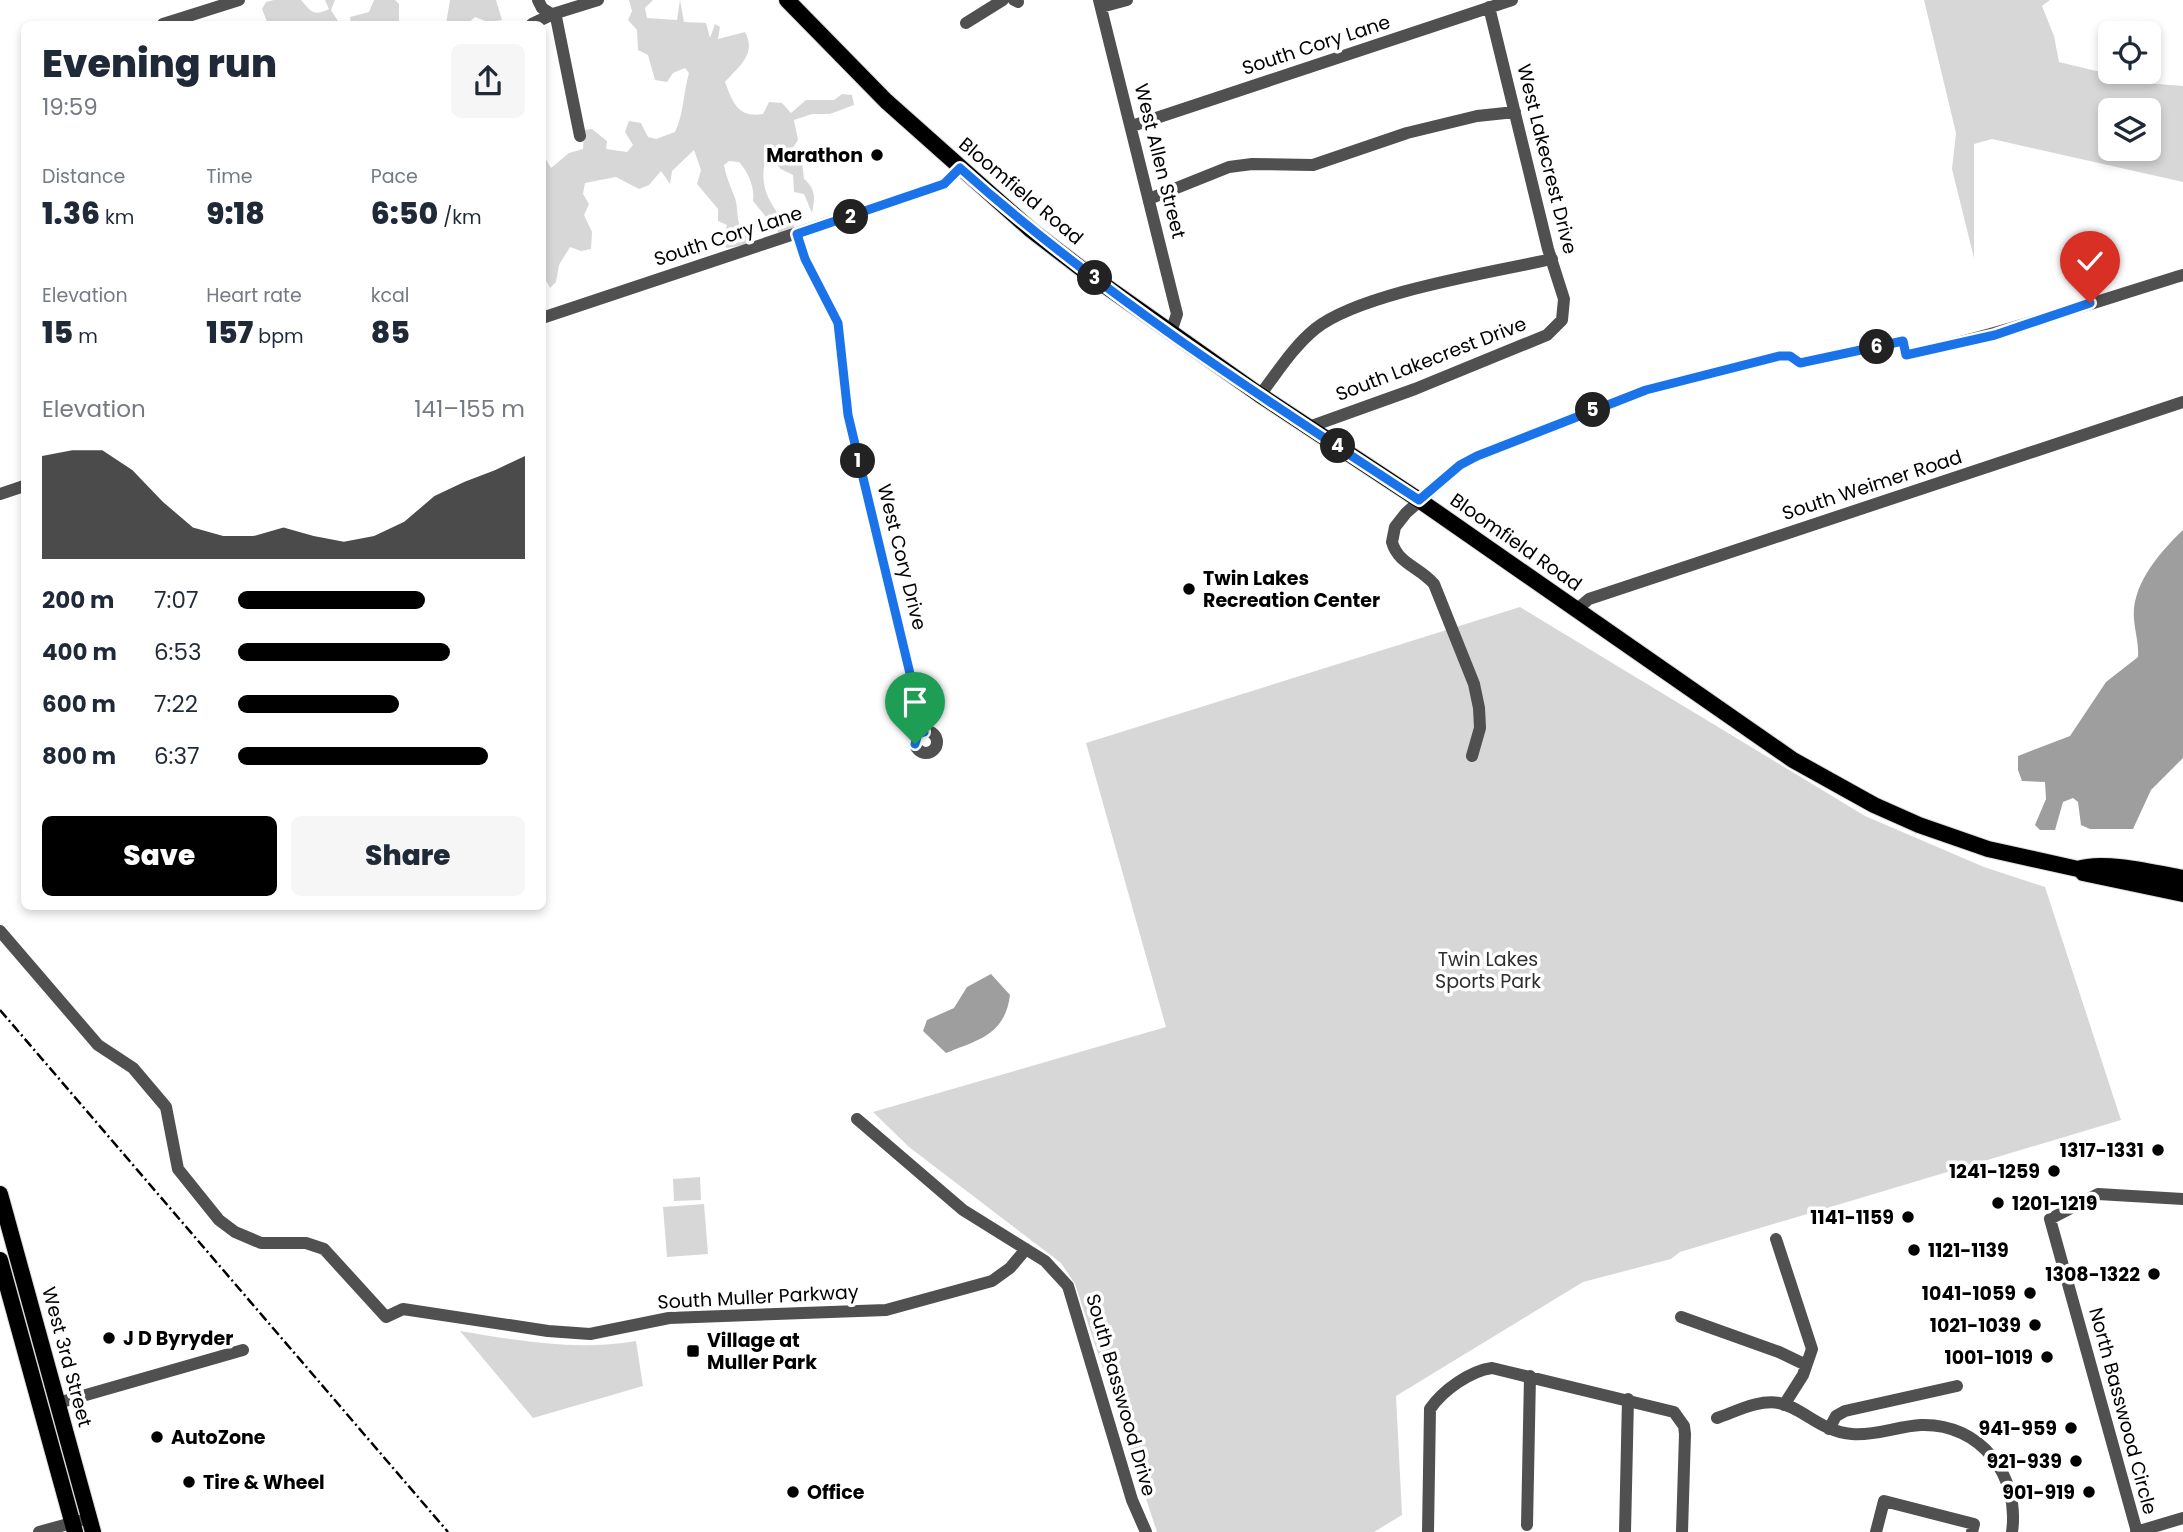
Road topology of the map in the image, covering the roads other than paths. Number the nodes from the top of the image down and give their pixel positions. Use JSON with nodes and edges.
{"nodes":[{"id":1,"x":239,"y":0,"type":"edge"},
{"id":2,"x":538,"y":0,"type":"edge"},
{"id":3,"x":598,"y":0,"type":"edge"},
{"id":4,"x":787,"y":0,"type":"edge"},
{"id":5,"x":1003,"y":0,"type":"edge"},
{"id":6,"x":1127,"y":0,"type":"edge"},
{"id":7,"x":1513,"y":0,"type":"edge"},
{"id":8,"x":1100,"y":4,"type":"edge"},
{"id":9,"x":1489,"y":7,"type":"junction"},
{"id":10,"x":553,"y":14,"type":"junction"},
{"id":11,"x":172,"y":21,"type":"edge"},
{"id":12,"x":538,"y":21,"type":"edge"},
{"id":13,"x":966,"y":23,"type":"dead end"},
{"id":14,"x":1515,"y":112,"type":"junction"},
{"id":15,"x":1132,"y":126,"type":"junction"},
{"id":16,"x":580,"y":136,"type":"dead end"},
{"id":17,"x":960,"y":168,"type":"junction"},
{"id":18,"x":1149,"y":199,"type":"junction"},
{"id":19,"x":797,"y":234,"type":"junction"},
{"id":20,"x":1552,"y":259,"type":"junction"},
{"id":21,"x":2183,"y":275,"type":"edge"},
{"id":22,"x":546,"y":317,"type":"edge"},
{"id":23,"x":1562,"y":320,"type":"joint"},
{"id":24,"x":1171,"y":332,"type":"junction"},
{"id":25,"x":1260,"y":395,"type":"junction"},
{"id":26,"x":2183,"y":402,"type":"edge"},
{"id":27,"x":1309,"y":427,"type":"junction"},
{"id":28,"x":21,"y":487,"type":"edge"},
{"id":29,"x":0,"y":494,"type":"edge"},
{"id":30,"x":1419,"y":500,"type":"junction"},
{"id":31,"x":1576,"y":610,"type":"junction"},
{"id":32,"x":924,"y":732,"type":"dead end"},
{"id":33,"x":1472,"y":756,"type":"dead end"},
{"id":34,"x":2078,"y":869,"type":"junction"},
{"id":35,"x":2183,"y":878,"type":"edge"},
{"id":36,"x":2183,"y":894,"type":"edge"},
{"id":37,"x":0,"y":931,"type":"edge"},
{"id":38,"x":857,"y":1119,"type":"dead end"},
{"id":39,"x":0,"y":1194,"type":"edge"},
{"id":40,"x":2183,"y":1199,"type":"edge"},
{"id":41,"x":1776,"y":1240,"type":"dead end"},
{"id":42,"x":1026,"y":1249,"type":"junction"},
{"id":43,"x":0,"y":1260,"type":"edge"},
{"id":44,"x":23,"y":1275,"type":"junction"},
{"id":45,"x":6,"y":1280,"type":"junction"},
{"id":46,"x":1681,"y":1317,"type":"dead end"},
{"id":47,"x":243,"y":1350,"type":"dead end"},
{"id":48,"x":1806,"y":1365,"type":"junction"},
{"id":49,"x":1530,"y":1376,"type":"junction"},
{"id":50,"x":1957,"y":1386,"type":"dead end"},
{"id":51,"x":1628,"y":1399,"type":"junction"},
{"id":52,"x":58,"y":1403,"type":"junction"},
{"id":53,"x":1784,"y":1405,"type":"junction"},
{"id":54,"x":1717,"y":1418,"type":"dead end"},
{"id":55,"x":1829,"y":1429,"type":"junction"},
{"id":56,"x":2183,"y":1518,"type":"edge"},
{"id":57,"x":91,"y":1525,"type":"edge"},
{"id":58,"x":1527,"y":1525,"type":"dead end"},
{"id":59,"x":74,"y":1527,"type":"edge"},
{"id":60,"x":39,"y":1532,"type":"edge"},
{"id":61,"x":1146,"y":1532,"type":"edge"},
{"id":62,"x":1428,"y":1532,"type":"edge"},
{"id":63,"x":1625,"y":1532,"type":"edge"},
{"id":64,"x":1682,"y":1532,"type":"edge"},
{"id":65,"x":1876,"y":1532,"type":"edge"},
{"id":66,"x":1972,"y":1532,"type":"edge"},
{"id":67,"x":2012,"y":1532,"type":"edge"},
{"id":68,"x":2137,"y":1532,"type":"edge"}],
"edges":[{"from":1,"to":11,"type":"street"},
{"from":2,"to":10,"type":"street"},
{"from":3,"to":10,"type":"street"},
{"from":4,"to":17,"type":"main road","name":"Bloomfield Road"},
{"from":5,"to":13,"type":"street"},
{"from":6,"to":8,"type":"street"},
{"from":7,"to":9,"type":"street","name":"South Cory Lane"},
{"from":8,"to":15,"type":"street","name":"West Allen Street"},
{"from":9,"to":14,"type":"street","name":"West Lakecrest Drive"},
{"from":9,"to":15,"type":"street","name":"South Cory Lane"},
{"from":10,"to":12,"type":"street"},
{"from":10,"to":16,"type":"street"},
{"from":14,"to":18,"type":"street"},
{"from":14,"to":20,"type":"street","name":"West Lakecrest Drive"},
{"from":15,"to":18,"type":"street","name":"West Allen Street"},
{"from":17,"to":19,"type":"street","name":"South Cory Lane"},
{"from":17,"to":24,"type":"main road","name":"Bloomfield Road"},
{"from":18,"to":24,"type":"street","name":"West Allen Street"},
{"from":19,"to":22,"type":"street","name":"South Cory Lane"},
{"from":19,"to":32,"type":"street","name":"West Cory Drive"},
{"from":20,"to":23,"type":"street","name":"West Lakecrest Drive"},
{"from":20,"to":25,"type":"street"},
{"from":21,"to":30,"type":"street"},
{"from":23,"to":27,"type":"street","name":"South Lakecrest Drive"},
{"from":24,"to":25,"type":"main road","name":"Bloomfield Road"},
{"from":25,"to":27,"type":"main road","name":"Bloomfield Road"},
{"from":26,"to":31,"type":"street","name":"South Weimer Road"},
{"from":27,"to":30,"type":"main road","name":"Bloomfield Road"},
{"from":28,"to":29,"type":"street"},
{"from":30,"to":31,"type":"main road","name":"Bloomfield Road"},
{"from":30,"to":33,"type":"street"},
{"from":31,"to":34,"type":"main road","name":"Bloomfield Road"},
{"from":34,"to":35,"type":"main road","name":"Bloomfield Road"},
{"from":34,"to":36,"type":"main road","name":"Bloomfield Road"},
{"from":37,"to":42,"type":"street","name":"South Muller Parkway"},
{"from":38,"to":42,"type":"street","name":"South Basswood Drive"},
{"from":39,"to":44,"type":"main road","name":"West 3rd Street"},
{"from":40,"to":68,"type":"street","name":"North Basswood Circle"},
{"from":41,"to":48,"type":"street"},
{"from":42,"to":61,"type":"street","name":"South Basswood Drive"},
{"from":43,"to":45,"type":"main road","name":"West 3rd Street"},
{"from":44,"to":45,"type":"main road"},
{"from":44,"to":52,"type":"main road","name":"West 3rd Street"},
{"from":45,"to":59,"type":"main road","name":"West 3rd Street"},
{"from":46,"to":48,"type":"street"},
{"from":47,"to":52,"type":"street"},
{"from":48,"to":53,"type":"street"},
{"from":49,"to":51,"type":"street"},
{"from":49,"to":58,"type":"street"},
{"from":49,"to":62,"type":"street"},
{"from":50,"to":55,"type":"street"},
{"from":51,"to":63,"type":"street"},
{"from":51,"to":64,"type":"street"},
{"from":52,"to":57,"type":"main road","name":"West 3rd Street"},
{"from":53,"to":54,"type":"street"},
{"from":53,"to":55,"type":"street"},
{"from":55,"to":67,"type":"street"},
{"from":56,"to":68,"type":"street"},
{"from":57,"to":59,"type":"street"},
{"from":59,"to":60,"type":"street"},
{"from":65,"to":66,"type":"street"}]}
